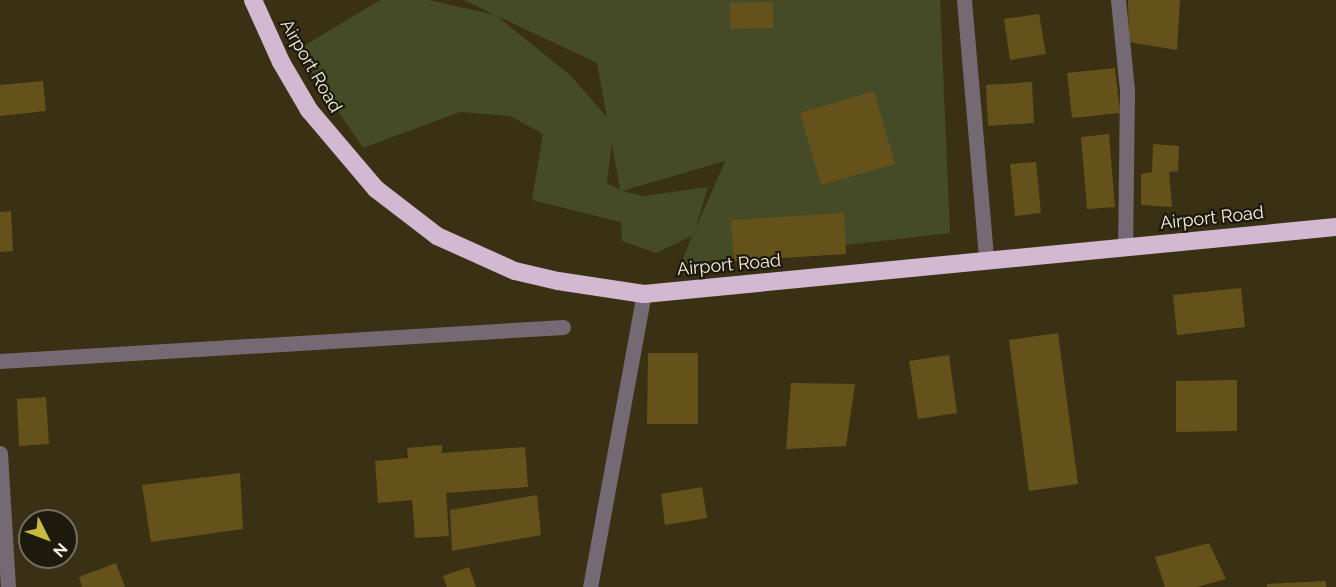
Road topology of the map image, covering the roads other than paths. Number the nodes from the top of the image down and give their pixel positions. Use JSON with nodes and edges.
{"nodes":[{"id":1,"x":253,"y":0,"type":"edge"},
{"id":2,"x":964,"y":0,"type":"edge"},
{"id":3,"x":1118,"y":0,"type":"edge"},
{"id":4,"x":1336,"y":227,"type":"edge"},
{"id":5,"x":1125,"y":248,"type":"junction"},
{"id":6,"x":986,"y":259,"type":"junction"},
{"id":7,"x":644,"y":294,"type":"junction"},
{"id":8,"x":563,"y":327,"type":"dead end"},
{"id":9,"x":0,"y":361,"type":"edge"},
{"id":10,"x":0,"y":453,"type":"edge"},
{"id":11,"x":8,"y":587,"type":"edge"},
{"id":12,"x":590,"y":587,"type":"edge"}],
"edges":[{"from":1,"to":7,"type":"highway","name":"Airport Road"},
{"from":2,"to":6,"type":"street"},
{"from":3,"to":5,"type":"street"},
{"from":4,"to":5,"type":"highway","name":"Airport Road"},
{"from":5,"to":6,"type":"highway","name":"Airport Road"},
{"from":6,"to":7,"type":"highway","name":"Airport Road"},
{"from":7,"to":12,"type":"street"},
{"from":8,"to":9,"type":"street"},
{"from":10,"to":11,"type":"street"}]}
